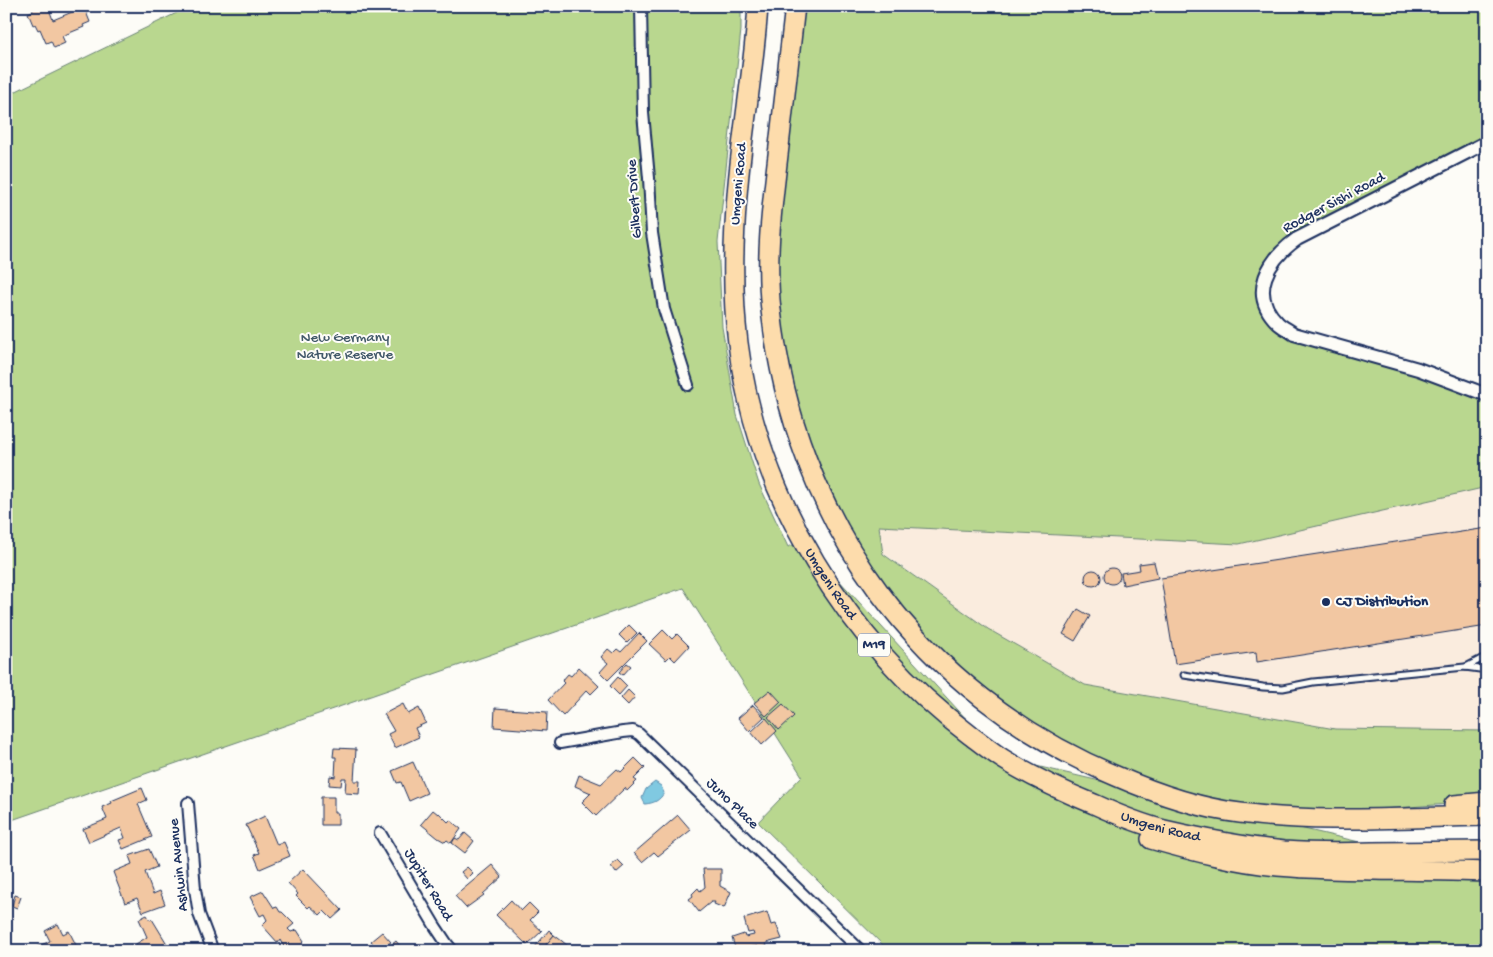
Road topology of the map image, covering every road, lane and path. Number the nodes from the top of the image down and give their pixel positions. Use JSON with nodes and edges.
{"nodes":[{"id":1,"x":641,"y":6,"type":"edge"},
{"id":2,"x":758,"y":6,"type":"edge"},
{"id":3,"x":795,"y":6,"type":"edge"},
{"id":4,"x":1487,"y":142,"type":"edge"},
{"id":5,"x":688,"y":385,"type":"dead end"},
{"id":6,"x":1487,"y":395,"type":"edge"},
{"id":7,"x":1487,"y":656,"type":"edge"},
{"id":8,"x":1465,"y":667,"type":"junction"},
{"id":9,"x":1487,"y":670,"type":"edge"},
{"id":10,"x":1184,"y":674,"type":"dead end"},
{"id":11,"x":560,"y":743,"type":"dead end"},
{"id":12,"x":1002,"y":758,"type":"junction"},
{"id":13,"x":1487,"y":802,"type":"edge"},
{"id":14,"x":188,"y":803,"type":"dead end"},
{"id":15,"x":1238,"y":813,"type":"junction"},
{"id":16,"x":1487,"y":816,"type":"edge"},
{"id":17,"x":380,"y":833,"type":"dead end"},
{"id":18,"x":1487,"y":851,"type":"edge"},
{"id":19,"x":1487,"y":872,"type":"edge"},
{"id":20,"x":213,"y":951,"type":"edge"},
{"id":21,"x":453,"y":951,"type":"edge"},
{"id":22,"x":862,"y":951,"type":"edge"}],
"edges":[{"from":1,"to":5,"type":"street","name":"Gilbert Drive"},
{"from":2,"to":12,"type":"highway","name":"Umgeni Road","number":"M19"},
{"from":3,"to":15,"type":"highway","name":"Umgeni Road","number":"M19"},
{"from":4,"to":6,"type":"street","name":"Rodger Sishi Road"},
{"from":7,"to":8,"type":"lane"},
{"from":8,"to":9,"type":"lane"},
{"from":8,"to":10,"type":"lane"},
{"from":11,"to":22,"type":"street","name":"Juno Place"},
{"from":12,"to":18,"type":"highway","name":"Umgeni Road","number":"M19"},
{"from":12,"to":19,"type":"highway"},
{"from":13,"to":15,"type":"highway"},
{"from":14,"to":20,"type":"street","name":"Ashwin Avenue"},
{"from":15,"to":16,"type":"highway","name":"Umgeni Road","number":"M19"},
{"from":17,"to":21,"type":"street","name":"Jupiter Road"}]}
